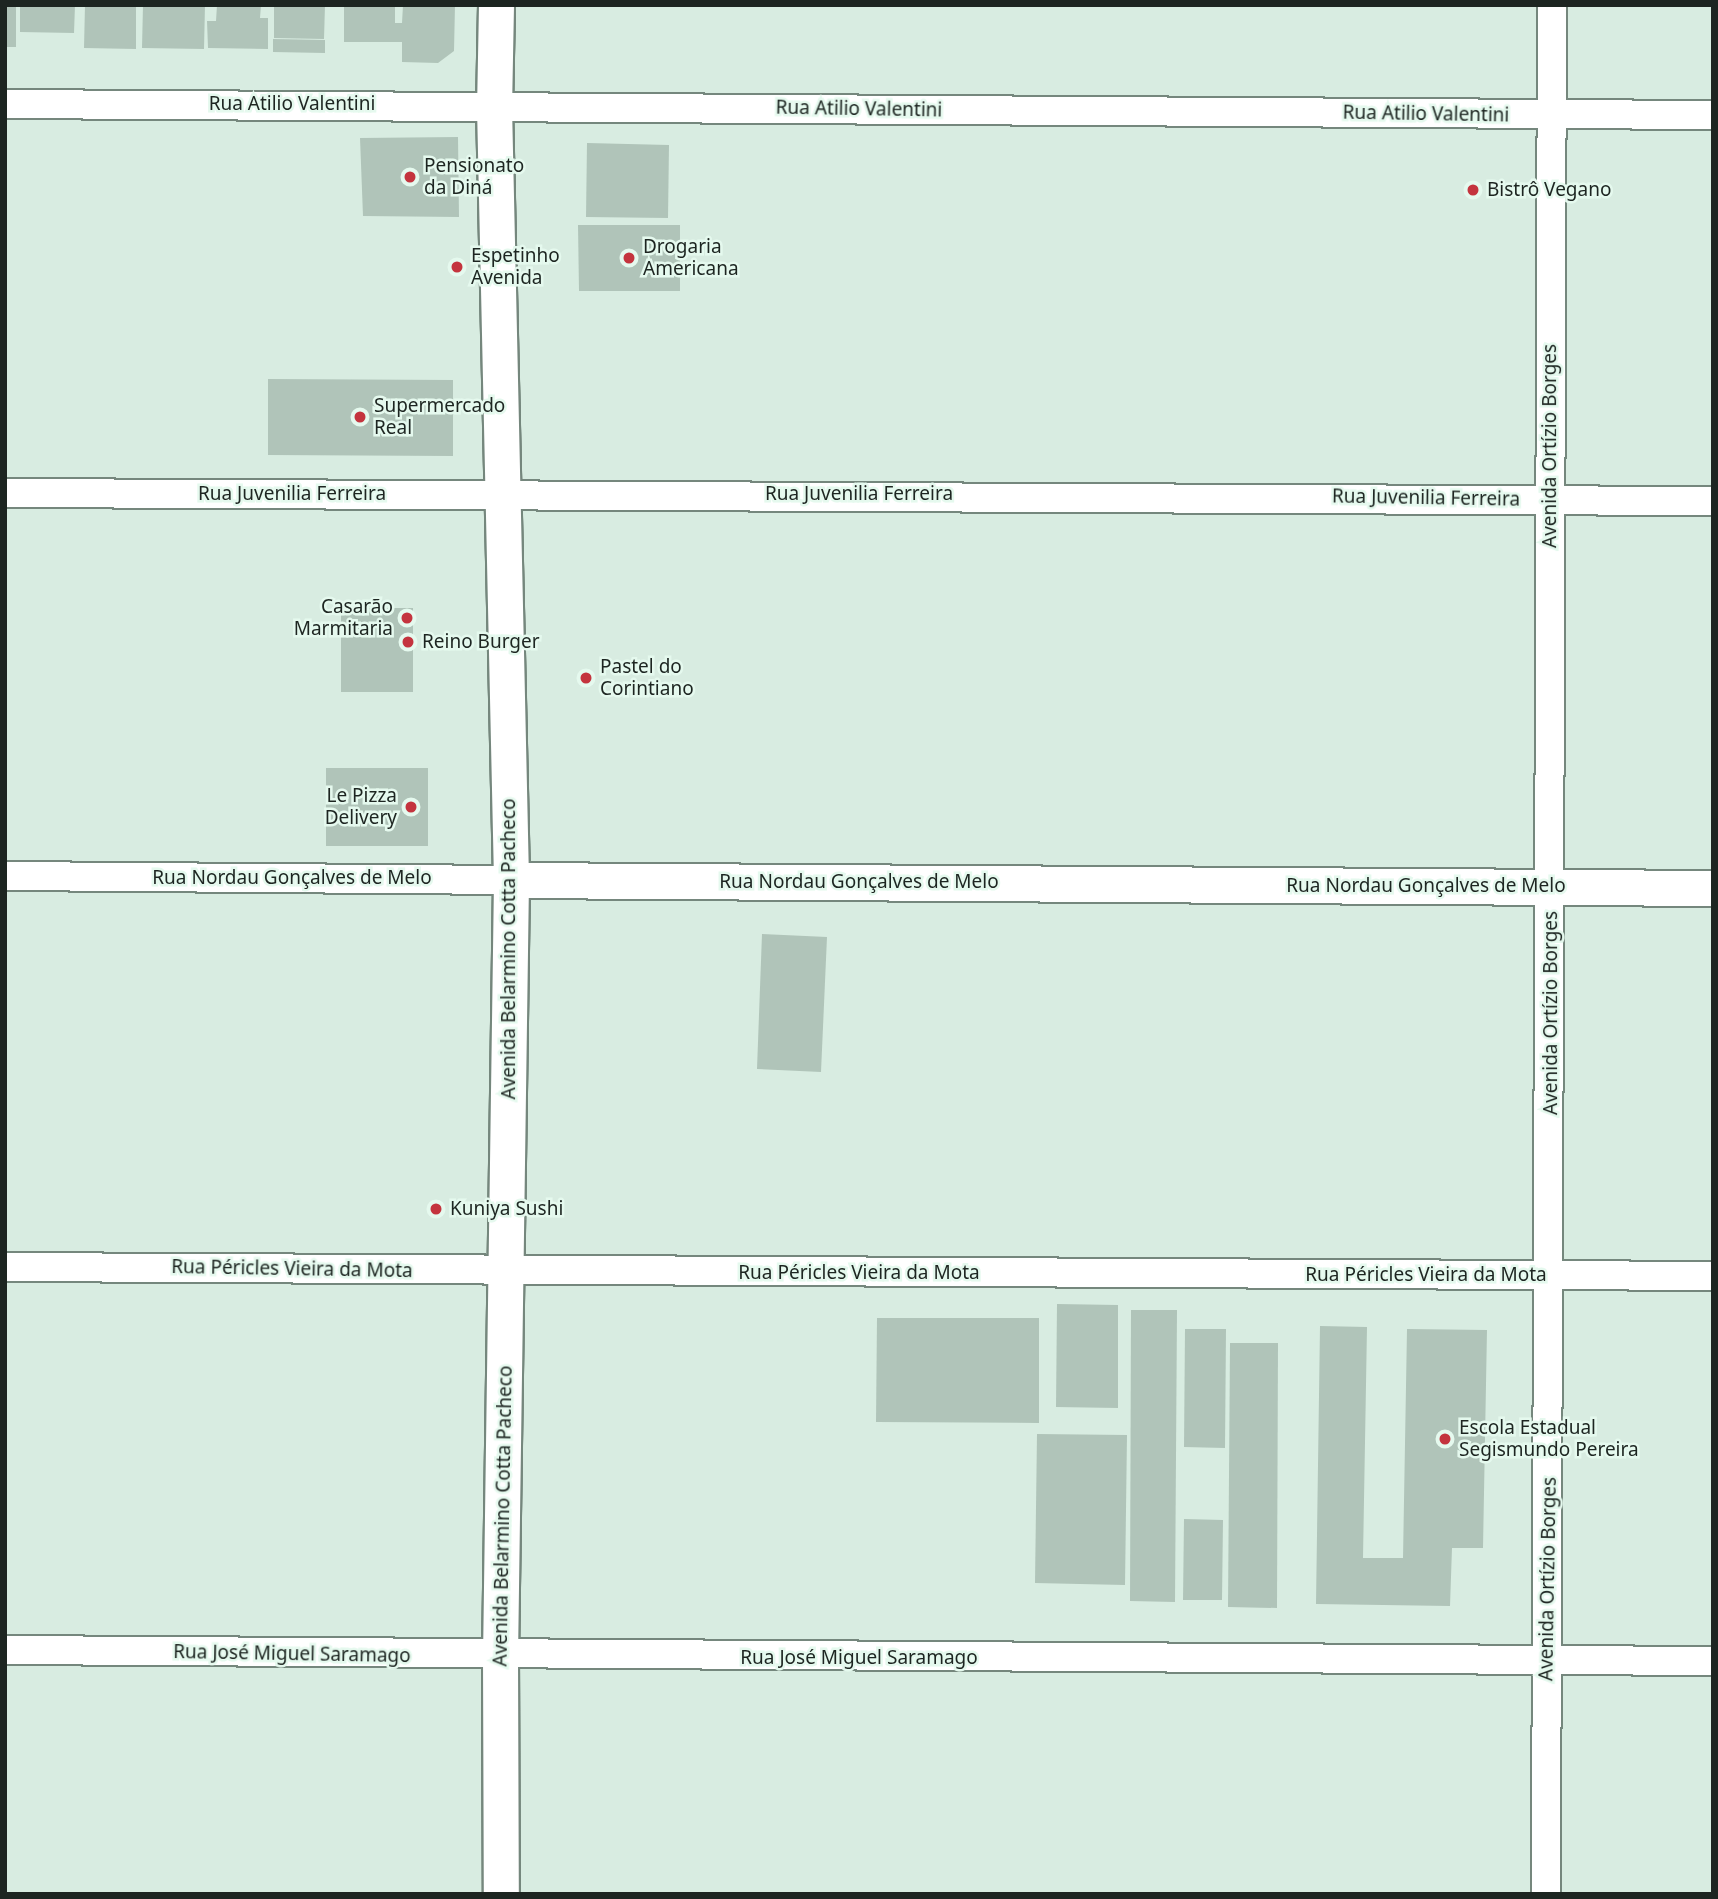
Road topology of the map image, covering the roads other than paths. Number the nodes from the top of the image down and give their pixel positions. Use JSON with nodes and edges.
{"nodes":[{"id":1,"x":496,"y":5,"type":"edge"},
{"id":2,"x":1552,"y":5,"type":"edge"},
{"id":3,"x":5,"y":104,"type":"edge"},
{"id":4,"x":494,"y":106,"type":"junction"},
{"id":5,"x":1552,"y":115,"type":"junction"},
{"id":6,"x":1713,"y":115,"type":"edge"},
{"id":7,"x":5,"y":493,"type":"edge"},
{"id":8,"x":501,"y":494,"type":"junction"},
{"id":9,"x":1549,"y":500,"type":"junction"},
{"id":10,"x":1713,"y":500,"type":"edge"},
{"id":11,"x":5,"y":876,"type":"edge"},
{"id":12,"x":511,"y":880,"type":"junction"},
{"id":13,"x":1551,"y":887,"type":"junction"},
{"id":14,"x":1713,"y":888,"type":"edge"},
{"id":15,"x":5,"y":1267,"type":"edge"},
{"id":16,"x":508,"y":1271,"type":"junction"},
{"id":17,"x":1550,"y":1275,"type":"junction"},
{"id":18,"x":1713,"y":1276,"type":"edge"},
{"id":19,"x":5,"y":1650,"type":"edge"},
{"id":20,"x":500,"y":1657,"type":"junction"},
{"id":21,"x":1546,"y":1660,"type":"junction"},
{"id":22,"x":1713,"y":1661,"type":"edge"},
{"id":23,"x":501,"y":1894,"type":"edge"},
{"id":24,"x":1545,"y":1894,"type":"edge"}],
"edges":[{"from":1,"to":4,"type":"street","name":"Avenida Belarmino Cotta Pacheco"},
{"from":2,"to":5,"type":"street","name":"Avenida Ortízio Borges"},
{"from":3,"to":4,"type":"street","name":"Rua Atilio Valentini"},
{"from":4,"to":5,"type":"street","name":"Rua Atilio Valentini"},
{"from":4,"to":8,"type":"street","name":"Avenida Belarmino Cotta Pacheco"},
{"from":5,"to":6,"type":"street","name":"Rua Atilio Valentini"},
{"from":5,"to":9,"type":"street","name":"Avenida Ortízio Borges"},
{"from":7,"to":8,"type":"street","name":"Rua Juvenilia Ferreira"},
{"from":8,"to":9,"type":"street","name":"Rua Juvenilia Ferreira"},
{"from":8,"to":12,"type":"street","name":"Avenida Belarmino Cotta Pacheco"},
{"from":9,"to":10,"type":"street","name":"Rua Juvenilia Ferreira"},
{"from":9,"to":13,"type":"street","name":"Avenida Ortízio Borges"},
{"from":11,"to":12,"type":"street","name":"Rua Nordau Gonçalves de Melo"},
{"from":12,"to":13,"type":"street","name":"Rua Nordau Gonçalves de Melo"},
{"from":12,"to":16,"type":"street","name":"Avenida Belarmino Cotta Pacheco"},
{"from":13,"to":14,"type":"street","name":"Rua Nordau Gonçalves de Melo"},
{"from":13,"to":17,"type":"street","name":"Avenida Ortízio Borges"},
{"from":15,"to":16,"type":"street","name":"Rua Péricles Vieira da Mota"},
{"from":16,"to":17,"type":"street","name":"Rua Péricles Vieira da Mota"},
{"from":16,"to":20,"type":"street","name":"Avenida Belarmino Cotta Pacheco"},
{"from":17,"to":18,"type":"street","name":"Rua Péricles Vieira da Mota"},
{"from":17,"to":21,"type":"street","name":"Avenida Ortízio Borges"},
{"from":19,"to":20,"type":"street","name":"Rua José Miguel Saramago"},
{"from":20,"to":21,"type":"street","name":"Rua José Miguel Saramago"},
{"from":20,"to":23,"type":"street","name":"Avenida Belarmino Cotta Pacheco"},
{"from":21,"to":22,"type":"street","name":"Rua José Miguel Saramago"},
{"from":21,"to":24,"type":"street","name":"Avenida Ortízio Borges"}]}
